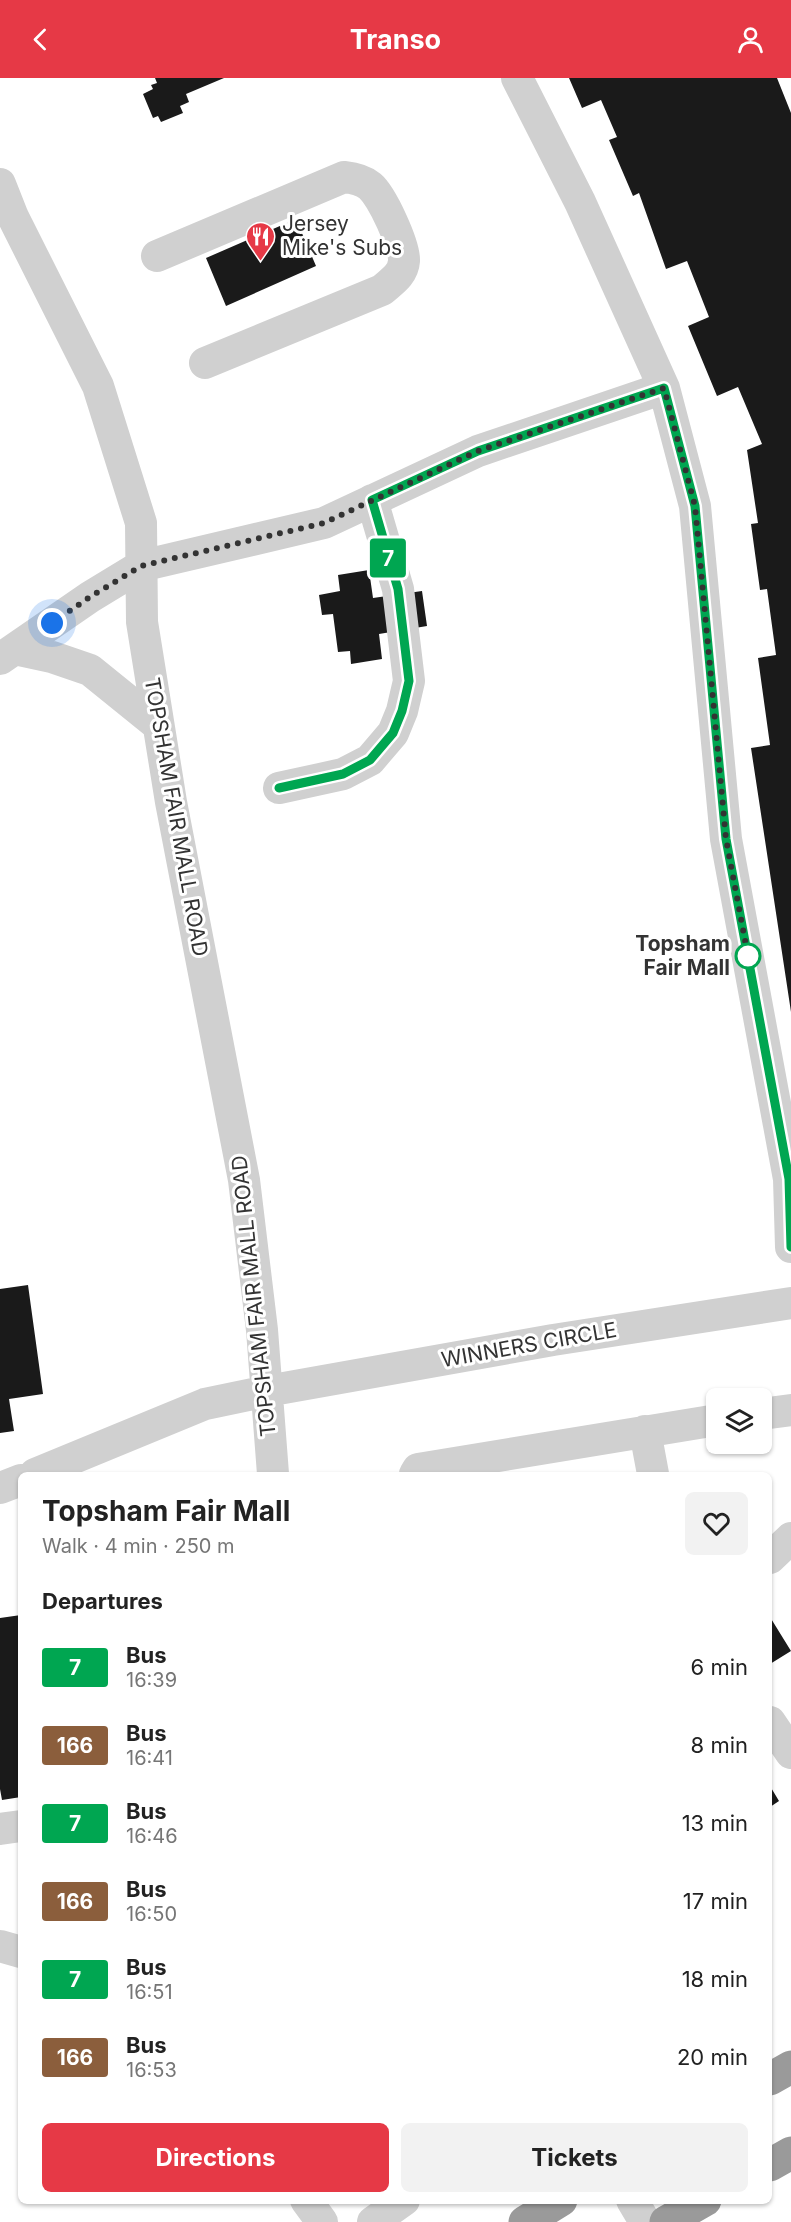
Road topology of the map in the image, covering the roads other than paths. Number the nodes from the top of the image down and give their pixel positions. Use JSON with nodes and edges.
{"nodes":[{"id":1,"x":517,"y":78,"type":"edge"},
{"id":2,"x":0,"y":184,"type":"edge"},
{"id":3,"x":157,"y":256,"type":"dead end"},
{"id":4,"x":205,"y":363,"type":"dead end"},
{"id":5,"x":664,"y":388,"type":"junction"},
{"id":6,"x":372,"y":500,"type":"junction"},
{"id":7,"x":141,"y":566,"type":"junction"},
{"id":8,"x":8,"y":654,"type":"edge"},
{"id":9,"x":158,"y":725,"type":"junction"},
{"id":10,"x":279,"y":788,"type":"dead end"},
{"id":11,"x":791,"y":1247,"type":"edge"},
{"id":12,"x":791,"y":1303,"type":"edge"},
{"id":13,"x":267,"y":1391,"type":"junction"},
{"id":14,"x":791,"y":1410,"type":"edge"},
{"id":15,"x":772,"y":1413,"type":"edge"},
{"id":16,"x":706,"y":1422,"type":"edge"},
{"id":17,"x":645,"y":1431,"type":"junction"},
{"id":18,"x":40,"y":1472,"type":"edge"},
{"id":19,"x":273,"y":1472,"type":"edge"},
{"id":20,"x":417,"y":1472,"type":"edge"},
{"id":21,"x":653,"y":1472,"type":"edge"},
{"id":22,"x":18,"y":1481,"type":"edge"},
{"id":23,"x":0,"y":1488,"type":"edge"},
{"id":24,"x":791,"y":1538,"type":"edge"},
{"id":25,"x":772,"y":1556,"type":"edge"},
{"id":26,"x":772,"y":1725,"type":"edge"},
{"id":27,"x":791,"y":1753,"type":"edge"},
{"id":28,"x":18,"y":1826,"type":"edge"},
{"id":29,"x":0,"y":1829,"type":"edge"},
{"id":30,"x":0,"y":1946,"type":"edge"},
{"id":31,"x":18,"y":1951,"type":"edge"},
{"id":32,"x":791,"y":2067,"type":"edge"},
{"id":33,"x":772,"y":2078,"type":"edge"},
{"id":34,"x":791,"y":2153,"type":"edge"},
{"id":35,"x":772,"y":2164,"type":"edge"},
{"id":36,"x":309,"y":2204,"type":"edge"},
{"id":37,"x":398,"y":2204,"type":"edge"},
{"id":38,"x":554,"y":2204,"type":"edge"},
{"id":39,"x":634,"y":2204,"type":"edge"},
{"id":40,"x":698,"y":2204,"type":"edge"},
{"id":41,"x":322,"y":2222,"type":"edge"},
{"id":42,"x":373,"y":2222,"type":"edge"},
{"id":43,"x":525,"y":2222,"type":"edge"},
{"id":44,"x":645,"y":2222,"type":"edge"},
{"id":45,"x":666,"y":2222,"type":"edge"}],
"edges":[{"from":1,"to":5,"type":"street"},
{"from":2,"to":7,"type":"street","name":"TOPSHAM FAIR MALL ROAD"},
{"from":3,"to":4,"type":"street"},
{"from":5,"to":6,"type":"street"},
{"from":5,"to":11,"type":"street"},
{"from":6,"to":7,"type":"street"},
{"from":6,"to":10,"type":"street"},
{"from":7,"to":8,"type":"street"},
{"from":7,"to":9,"type":"street","name":"TOPSHAM FAIR MALL ROAD"},
{"from":8,"to":9,"type":"street"},
{"from":9,"to":13,"type":"street","name":"TOPSHAM FAIR MALL ROAD"},
{"from":12,"to":13,"type":"street","name":"WINNERS CIRCLE"},
{"from":13,"to":18,"type":"street","name":"WINNERS CIRCLE"},
{"from":13,"to":19,"type":"street","name":"TOPSHAM FAIR MALL ROAD"},
{"from":14,"to":15,"type":"street"},
{"from":16,"to":17,"type":"street"},
{"from":17,"to":20,"type":"street"},
{"from":17,"to":21,"type":"street"},
{"from":22,"to":23,"type":"street"},
{"from":24,"to":25,"type":"street"},
{"from":26,"to":27,"type":"street"},
{"from":28,"to":29,"type":"street"},
{"from":30,"to":31,"type":"street"},
{"from":32,"to":33,"type":"highway"},
{"from":34,"to":35,"type":"highway"},
{"from":36,"to":41,"type":"street"},
{"from":37,"to":42,"type":"street"},
{"from":38,"to":43,"type":"highway"},
{"from":39,"to":44,"type":"street"},
{"from":40,"to":45,"type":"highway"}]}
